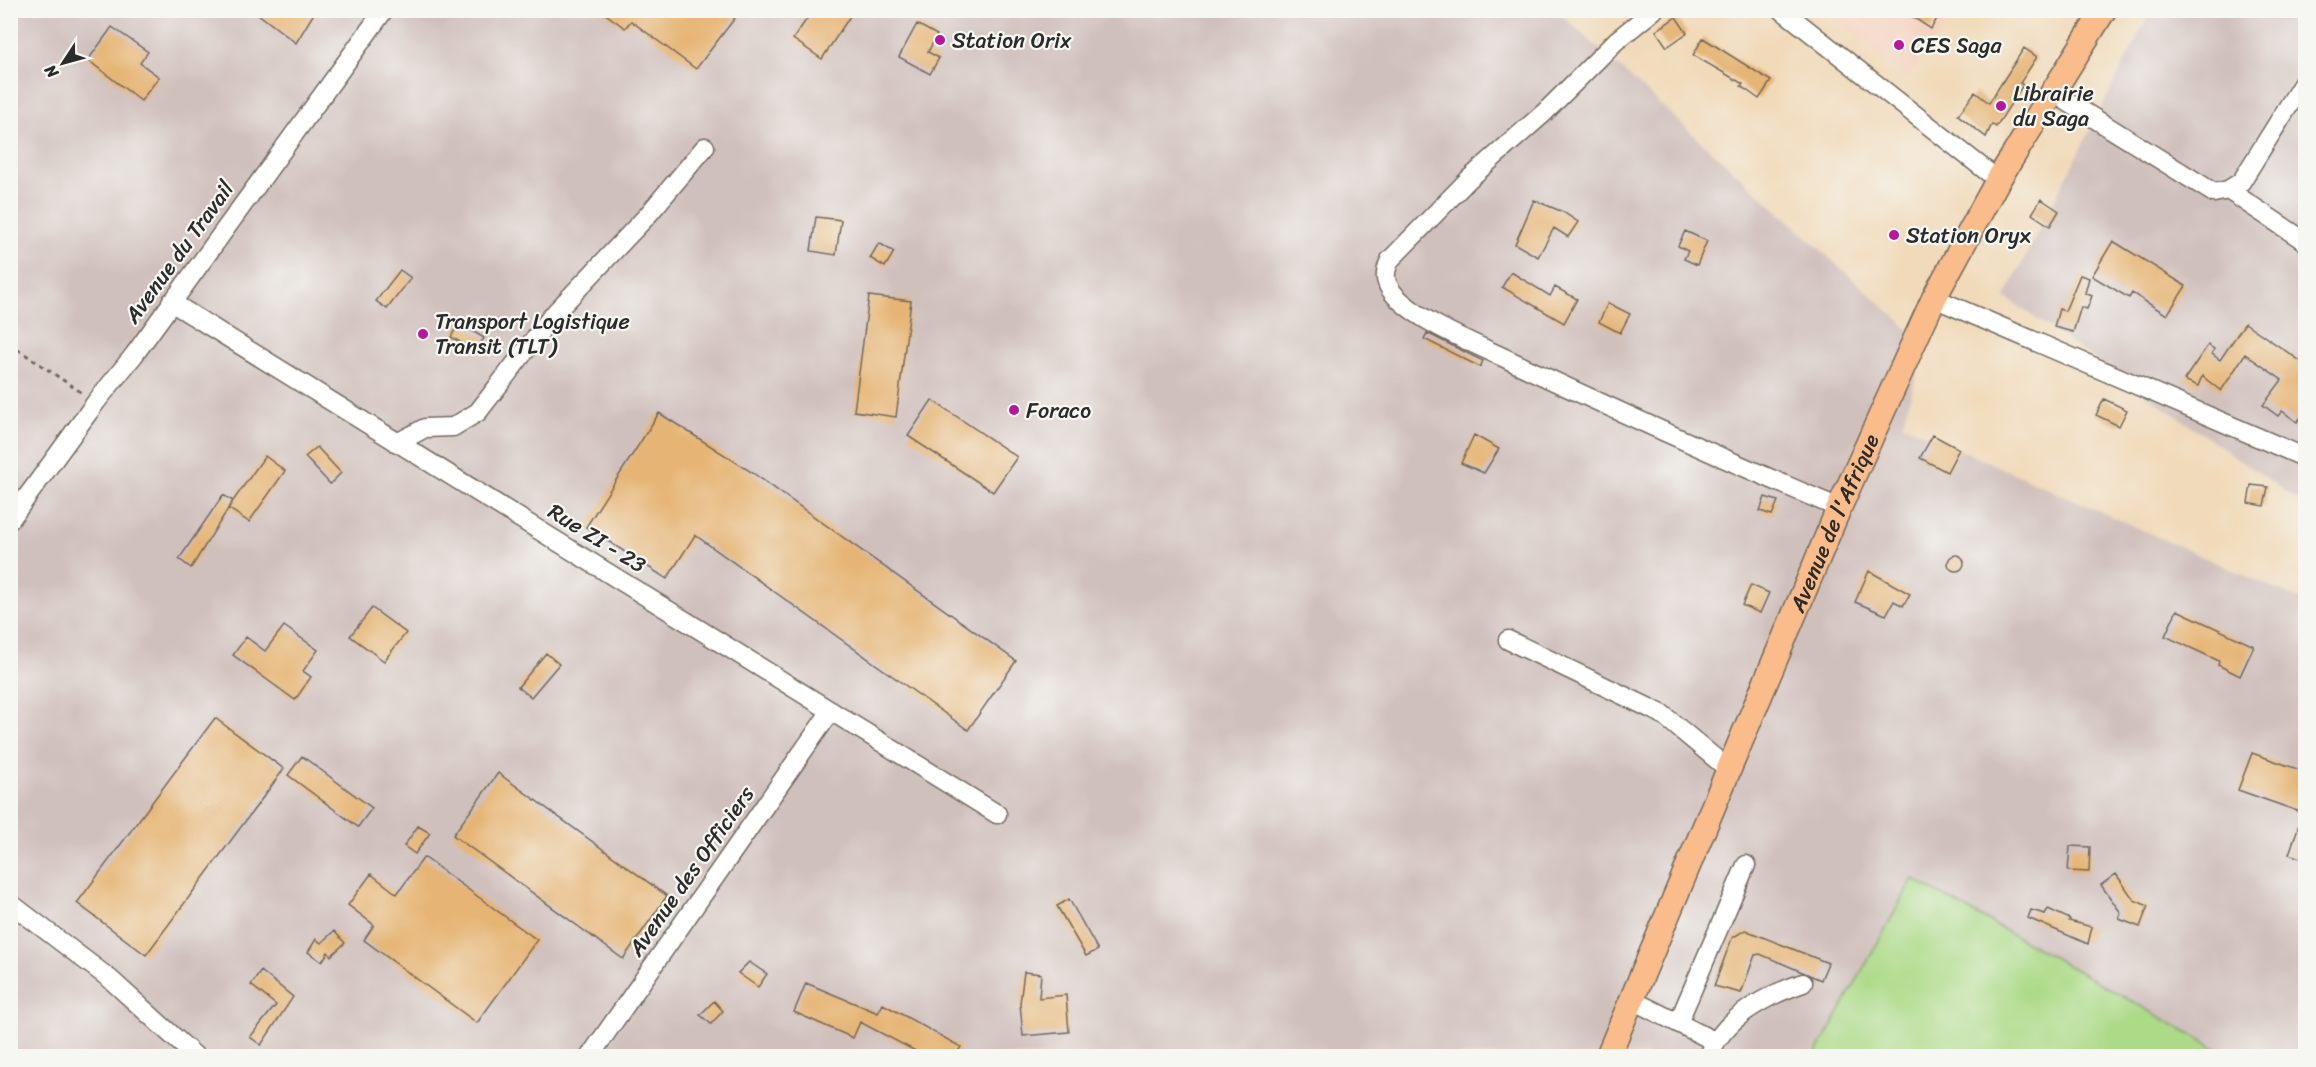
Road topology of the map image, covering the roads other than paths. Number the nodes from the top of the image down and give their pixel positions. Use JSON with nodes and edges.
{"nodes":[{"id":1,"x":384,"y":10,"type":"edge"},
{"id":2,"x":1654,"y":10,"type":"edge"},
{"id":3,"x":1782,"y":10,"type":"edge"},
{"id":4,"x":2104,"y":10,"type":"edge"},
{"id":5,"x":2306,"y":78,"type":"edge"},
{"id":6,"x":2052,"y":92,"type":"junction"},
{"id":7,"x":705,"y":147,"type":"dead end"},
{"id":8,"x":1998,"y":180,"type":"junction"},
{"id":9,"x":2228,"y":190,"type":"junction"},
{"id":10,"x":2306,"y":242,"type":"edge"},
{"id":11,"x":1934,"y":298,"type":"junction"},
{"id":12,"x":171,"y":302,"type":"junction"},
{"id":13,"x":397,"y":444,"type":"junction"},
{"id":14,"x":2306,"y":458,"type":"edge"},
{"id":15,"x":1839,"y":508,"type":"junction"},
{"id":16,"x":10,"y":520,"type":"edge"},
{"id":17,"x":1508,"y":640,"type":"dead end"},
{"id":18,"x":831,"y":711,"type":"junction"},
{"id":19,"x":1728,"y":769,"type":"junction"},
{"id":20,"x":997,"y":814,"type":"dead end"},
{"id":21,"x":1746,"y":865,"type":"dead end"},
{"id":22,"x":10,"y":903,"type":"edge"},
{"id":23,"x":1803,"y":983,"type":"dead end"},
{"id":24,"x":1630,"y":999,"type":"junction"},
{"id":25,"x":1678,"y":1023,"type":"junction"},
{"id":26,"x":1713,"y":1049,"type":"edge"},
{"id":27,"x":195,"y":1056,"type":"edge"},
{"id":28,"x":590,"y":1056,"type":"edge"},
{"id":29,"x":1608,"y":1056,"type":"edge"}],
"edges":[{"from":1,"to":12,"type":"street","name":"Avenue du Travail"},
{"from":2,"to":15,"type":"street"},
{"from":3,"to":8,"type":"street"},
{"from":4,"to":6,"type":"main road","name":"Avenue de l'Afrique"},
{"from":5,"to":9,"type":"street"},
{"from":6,"to":8,"type":"main road","name":"Avenue de l'Afrique"},
{"from":6,"to":9,"type":"street"},
{"from":7,"to":13,"type":"street"},
{"from":8,"to":11,"type":"main road","name":"Avenue de l'Afrique"},
{"from":9,"to":10,"type":"street"},
{"from":11,"to":14,"type":"street"},
{"from":11,"to":15,"type":"main road","name":"Avenue de l'Afrique"},
{"from":12,"to":13,"type":"street","name":"Rue ZI - 23"},
{"from":12,"to":16,"type":"street","name":"Avenue du Travail"},
{"from":13,"to":18,"type":"street","name":"Rue ZI - 23"},
{"from":15,"to":19,"type":"main road","name":"Avenue de l'Afrique"},
{"from":17,"to":19,"type":"street"},
{"from":18,"to":20,"type":"street","name":"Rue ZI - 23"},
{"from":18,"to":28,"type":"street","name":"Avenue des Officiers"},
{"from":19,"to":24,"type":"main road","name":"Avenue de l'Afrique"},
{"from":21,"to":25,"type":"street"},
{"from":22,"to":27,"type":"street"},
{"from":23,"to":26,"type":"street"},
{"from":24,"to":25,"type":"street"},
{"from":24,"to":29,"type":"main road","name":"Avenue de l'Afrique"},
{"from":25,"to":26,"type":"street"}]}
